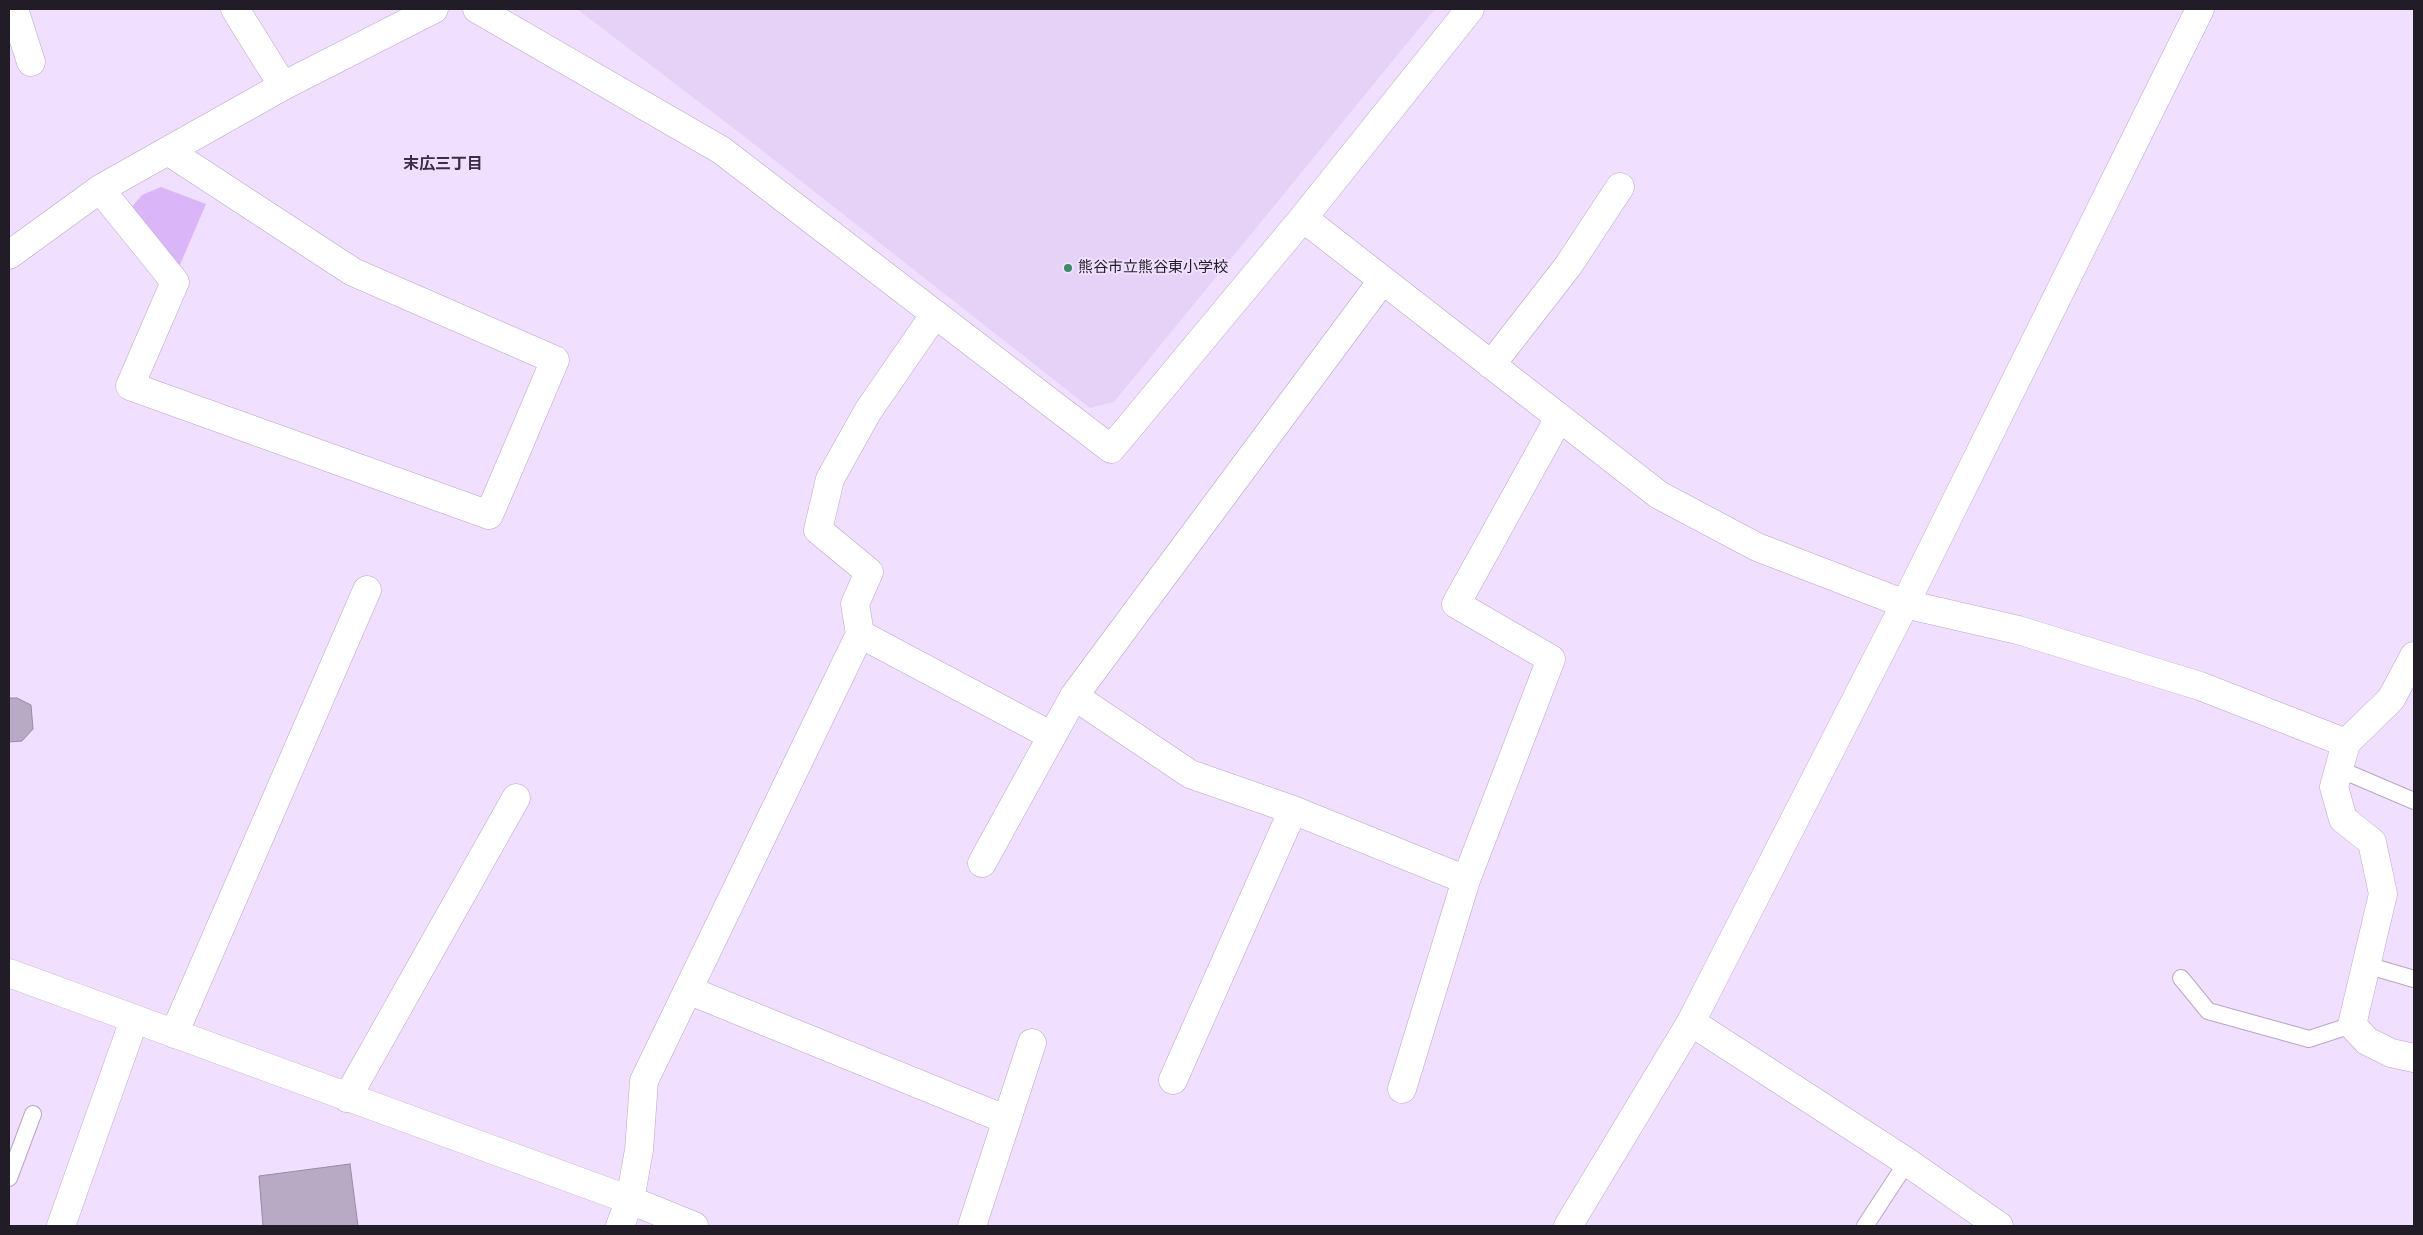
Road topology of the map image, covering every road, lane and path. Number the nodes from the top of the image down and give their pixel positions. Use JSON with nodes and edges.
{"nodes":[{"id":1,"x":14,"y":9,"type":"edge"},
{"id":2,"x":235,"y":9,"type":"edge"},
{"id":3,"x":434,"y":9,"type":"edge"},
{"id":4,"x":477,"y":9,"type":"edge"},
{"id":5,"x":1470,"y":9,"type":"edge"},
{"id":6,"x":2200,"y":9,"type":"edge"},
{"id":7,"x":31,"y":62,"type":"dead end"},
{"id":8,"x":283,"y":86,"type":"junction"},
{"id":9,"x":168,"y":151,"type":"junction"},
{"id":10,"x":1620,"y":187,"type":"dead end"},
{"id":11,"x":100,"y":189,"type":"junction"},
{"id":12,"x":1303,"y":218,"type":"junction"},
{"id":13,"x":9,"y":255,"type":"edge"},
{"id":14,"x":1382,"y":281,"type":"junction"},
{"id":15,"x":935,"y":314,"type":"junction"},
{"id":16,"x":1491,"y":365,"type":"junction"},
{"id":17,"x":1559,"y":418,"type":"junction"},
{"id":18,"x":367,"y":590,"type":"dead end"},
{"id":19,"x":1905,"y":604,"type":"junction"},
{"id":20,"x":860,"y":634,"type":"junction"},
{"id":21,"x":2414,"y":656,"type":"edge"},
{"id":22,"x":1074,"y":696,"type":"junction"},
{"id":23,"x":1052,"y":736,"type":"junction"},
{"id":24,"x":2346,"y":743,"type":"junction"},
{"id":25,"x":2339,"y":769,"type":"junction"},
{"id":26,"x":516,"y":798,"type":"dead end"},
{"id":27,"x":2414,"y":801,"type":"edge"},
{"id":28,"x":1293,"y":810,"type":"junction"},
{"id":29,"x":982,"y":862,"type":"dead end"},
{"id":30,"x":1466,"y":880,"type":"junction"},
{"id":31,"x":2366,"y":965,"type":"junction"},
{"id":32,"x":9,"y":973,"type":"edge"},
{"id":33,"x":2181,"y":978,"type":"dead end"},
{"id":34,"x":2414,"y":979,"type":"edge"},
{"id":35,"x":688,"y":990,"type":"junction"},
{"id":36,"x":134,"y":1020,"type":"junction"},
{"id":37,"x":1690,"y":1022,"type":"junction"},
{"id":38,"x":2352,"y":1025,"type":"junction"},
{"id":39,"x":174,"y":1034,"type":"junction"},
{"id":40,"x":1032,"y":1043,"type":"dead end"},
{"id":41,"x":2414,"y":1058,"type":"edge"},
{"id":42,"x":1173,"y":1080,"type":"dead end"},
{"id":43,"x":1402,"y":1089,"type":"dead end"},
{"id":44,"x":347,"y":1098,"type":"junction"},
{"id":45,"x":33,"y":1114,"type":"dead end"},
{"id":46,"x":1007,"y":1120,"type":"junction"},
{"id":47,"x":1907,"y":1162,"type":"junction"},
{"id":48,"x":9,"y":1178,"type":"edge"},
{"id":49,"x":630,"y":1200,"type":"junction"},
{"id":50,"x":61,"y":1226,"type":"edge"},
{"id":51,"x":620,"y":1226,"type":"edge"},
{"id":52,"x":694,"y":1226,"type":"edge"},
{"id":53,"x":972,"y":1226,"type":"edge"},
{"id":54,"x":1568,"y":1226,"type":"edge"},
{"id":55,"x":1865,"y":1226,"type":"edge"},
{"id":56,"x":1999,"y":1226,"type":"edge"}],
"edges":[{"from":1,"to":7,"type":"street"},
{"from":2,"to":8,"type":"street"},
{"from":3,"to":8,"type":"street"},
{"from":4,"to":15,"type":"street"},
{"from":5,"to":12,"type":"street"},
{"from":6,"to":19,"type":"street"},
{"from":8,"to":9,"type":"street"},
{"from":9,"to":11,"type":"street"},
{"from":9,"to":11,"type":"street"},
{"from":10,"to":16,"type":"street"},
{"from":11,"to":13,"type":"street"},
{"from":12,"to":14,"type":"street"},
{"from":12,"to":15,"type":"street"},
{"from":14,"to":16,"type":"street"},
{"from":14,"to":22,"type":"street"},
{"from":15,"to":20,"type":"street"},
{"from":16,"to":17,"type":"street"},
{"from":17,"to":19,"type":"street"},
{"from":17,"to":30,"type":"street"},
{"from":18,"to":39,"type":"street"},
{"from":19,"to":24,"type":"street"},
{"from":19,"to":37,"type":"street"},
{"from":20,"to":23,"type":"street"},
{"from":20,"to":35,"type":"street"},
{"from":21,"to":24,"type":"street"},
{"from":22,"to":23,"type":"street"},
{"from":22,"to":28,"type":"street"},
{"from":23,"to":29,"type":"street"},
{"from":24,"to":25,"type":"street"},
{"from":25,"to":27,"type":"lane"},
{"from":25,"to":31,"type":"street"},
{"from":26,"to":44,"type":"street"},
{"from":28,"to":30,"type":"street"},
{"from":28,"to":42,"type":"street"},
{"from":30,"to":43,"type":"street"},
{"from":31,"to":34,"type":"lane"},
{"from":31,"to":38,"type":"street"},
{"from":32,"to":36,"type":"street"},
{"from":33,"to":38,"type":"lane"},
{"from":35,"to":46,"type":"street"},
{"from":35,"to":49,"type":"street"},
{"from":36,"to":39,"type":"street"},
{"from":36,"to":50,"type":"street"},
{"from":37,"to":47,"type":"street"},
{"from":37,"to":54,"type":"street"},
{"from":38,"to":41,"type":"street"},
{"from":39,"to":44,"type":"street"},
{"from":40,"to":46,"type":"street"},
{"from":44,"to":49,"type":"street"},
{"from":45,"to":48,"type":"lane"},
{"from":46,"to":53,"type":"street"},
{"from":47,"to":55,"type":"lane"},
{"from":47,"to":56,"type":"street"},
{"from":49,"to":51,"type":"street"},
{"from":49,"to":52,"type":"street"}]}
